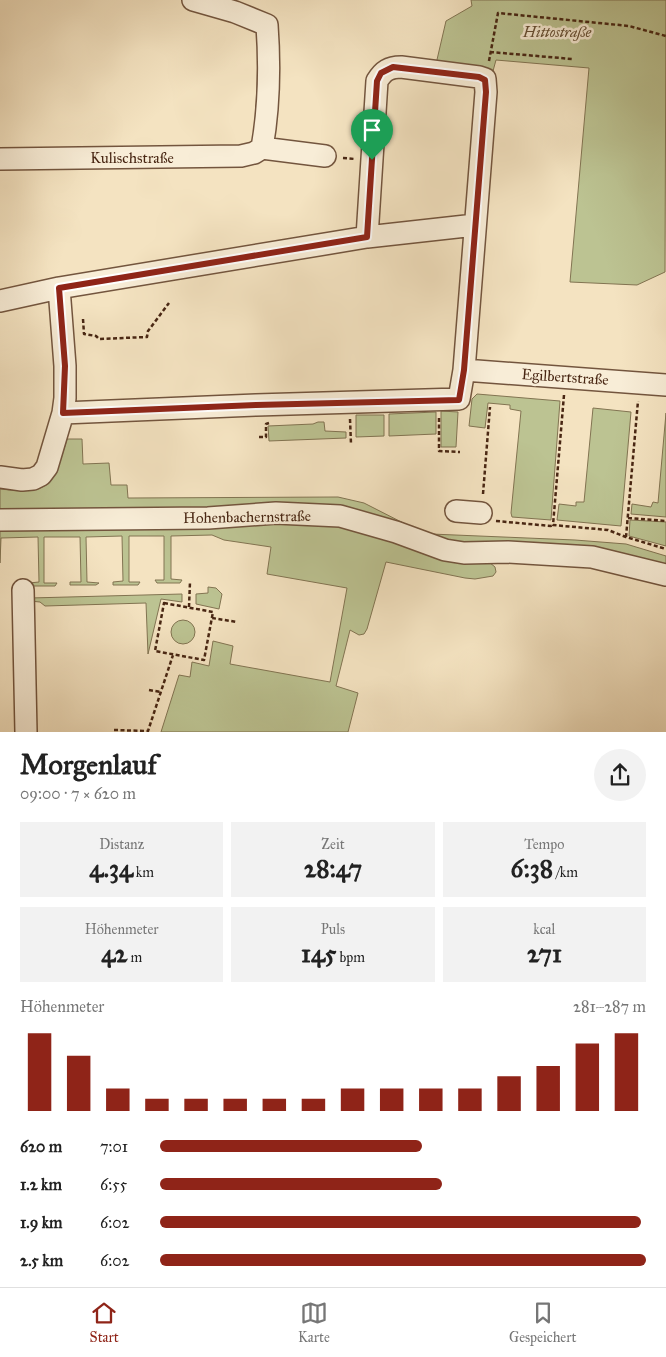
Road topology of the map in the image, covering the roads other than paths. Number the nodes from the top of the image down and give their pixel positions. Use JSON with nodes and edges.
{"nodes":[{"id":1,"x":194,"y":0,"type":"edge"},
{"id":2,"x":262,"y":148,"type":"junction"},
{"id":3,"x":325,"y":156,"type":"road end"},
{"id":4,"x":0,"y":159,"type":"edge"},
{"id":5,"x":475,"y":225,"type":"junction"},
{"id":6,"x":367,"y":237,"type":"junction"},
{"id":7,"x":59,"y":288,"type":"junction"},
{"id":8,"x":0,"y":301,"type":"edge"},
{"id":9,"x":464,"y":370,"type":"junction"},
{"id":10,"x":666,"y":385,"type":"edge"},
{"id":11,"x":63,"y":413,"type":"junction"},
{"id":12,"x":0,"y":477,"type":"edge"},
{"id":13,"x":456,"y":511,"type":"dead end"},
{"id":14,"x":481,"y":514,"type":"road end"},
{"id":15,"x":0,"y":520,"type":"edge"},
{"id":16,"x":666,"y":575,"type":"edge"},
{"id":17,"x":23,"y":590,"type":"dead end"},
{"id":18,"x":26,"y":732,"type":"edge"}],
"edges":[{"from":1,"to":2,"type":"street"},
{"from":2,"to":3,"type":"street","name":"Kulischstraße"},
{"from":2,"to":4,"type":"street","name":"Kulischstraße"},
{"from":5,"to":6,"type":"street"},
{"from":5,"to":6,"type":"street"},
{"from":5,"to":9,"type":"street"},
{"from":6,"to":7,"type":"street"},
{"from":7,"to":8,"type":"street"},
{"from":7,"to":11,"type":"street"},
{"from":9,"to":10,"type":"street","name":"Egilbertstraße"},
{"from":9,"to":11,"type":"street"},
{"from":11,"to":12,"type":"street"},
{"from":13,"to":14,"type":"street"},
{"from":15,"to":16,"type":"street","name":"Hohenbachernstraße"},
{"from":17,"to":18,"type":"street"}]}
